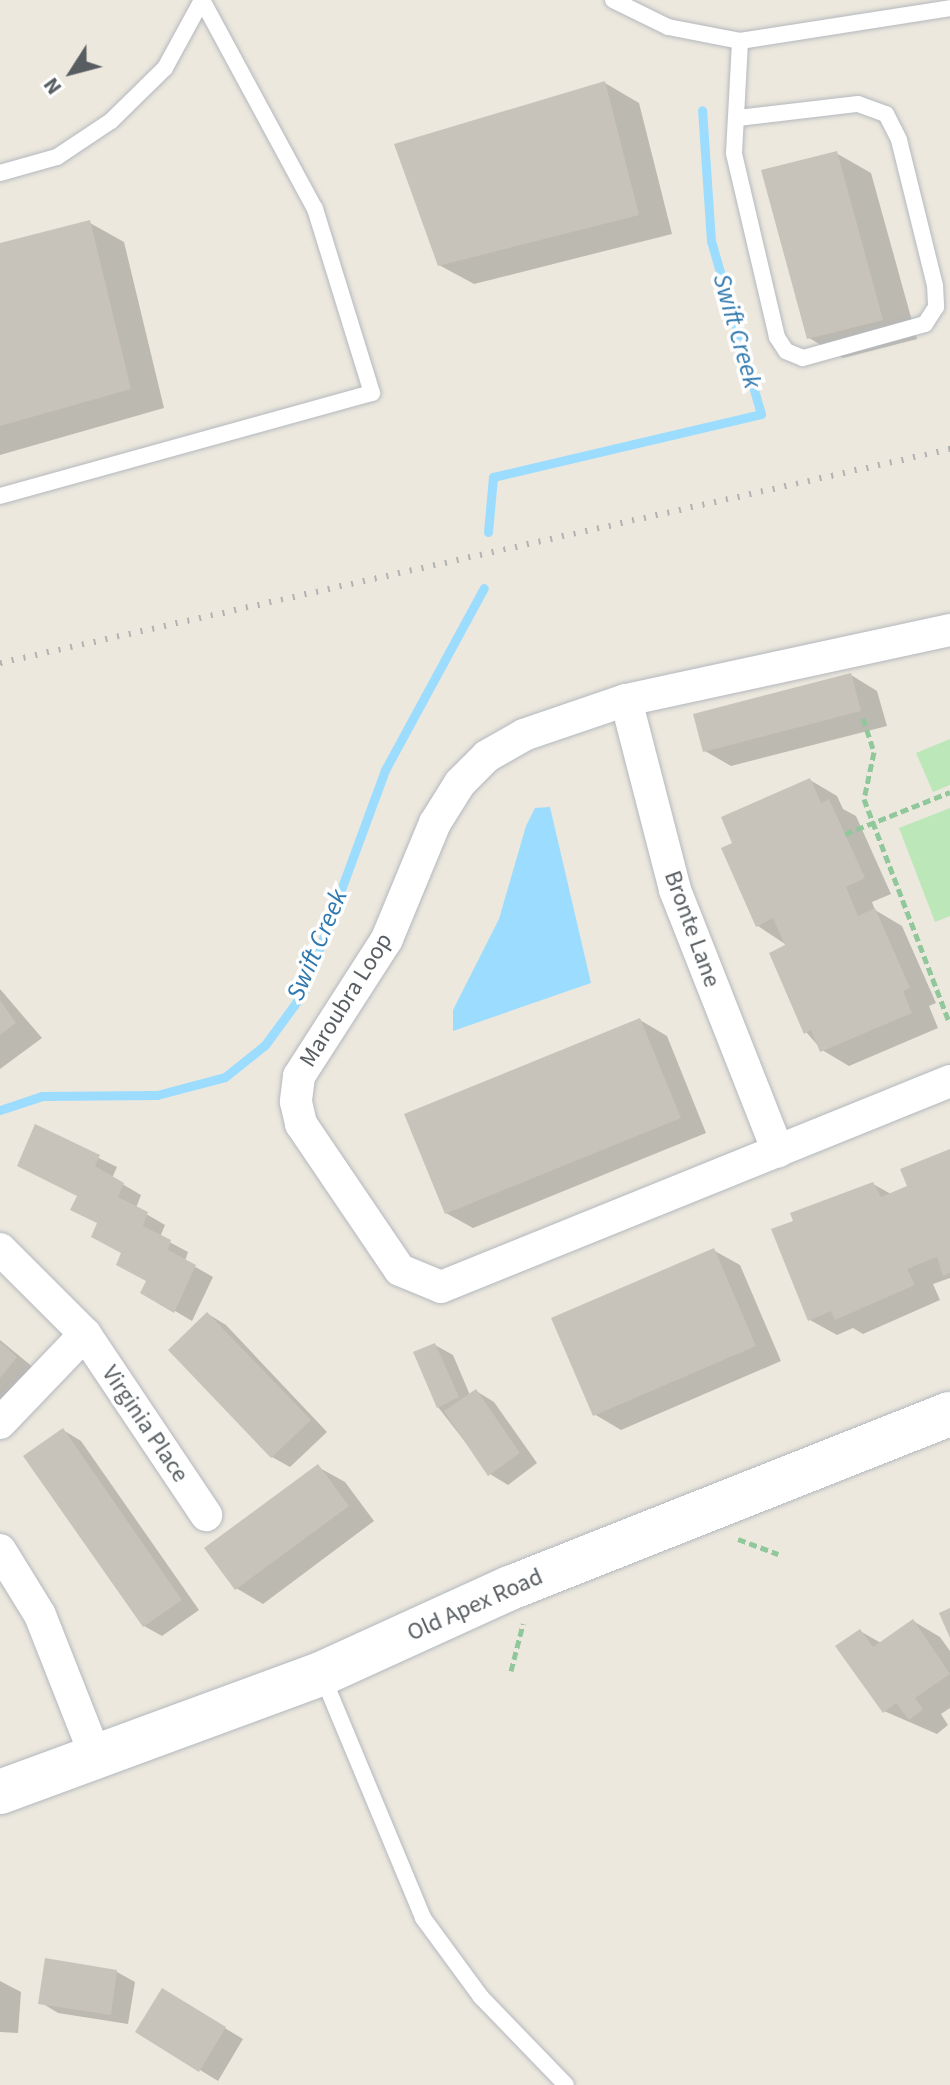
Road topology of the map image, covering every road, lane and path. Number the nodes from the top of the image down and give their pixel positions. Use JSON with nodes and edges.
{"nodes":[{"id":1,"x":202,"y":0,"type":"edge"},
{"id":2,"x":613,"y":0,"type":"edge"},
{"id":3,"x":950,"y":8,"type":"edge"},
{"id":4,"x":740,"y":41,"type":"junction"},
{"id":5,"x":738,"y":118,"type":"junction"},
{"id":6,"x":0,"y":173,"type":"edge"},
{"id":7,"x":0,"y":496,"type":"edge"},
{"id":8,"x":950,"y":630,"type":"edge"},
{"id":9,"x":626,"y":700,"type":"junction"},
{"id":10,"x":863,"y":718,"type":"dead end"},
{"id":11,"x":950,"y":792,"type":"edge"},
{"id":12,"x":871,"y":823,"type":"junction"},
{"id":13,"x":845,"y":834,"type":"dead end"},
{"id":14,"x":949,"y":1022,"type":"edge"},
{"id":15,"x":950,"y":1081,"type":"edge"},
{"id":16,"x":778,"y":1151,"type":"junction"},
{"id":17,"x":0,"y":1249,"type":"edge"},
{"id":18,"x":85,"y":1334,"type":"junction"},
{"id":19,"x":950,"y":1414,"type":"edge"},
{"id":20,"x":0,"y":1423,"type":"edge"},
{"id":21,"x":206,"y":1515,"type":"dead end"},
{"id":22,"x":0,"y":1550,"type":"edge"},
{"id":23,"x":321,"y":1674,"type":"junction"},
{"id":24,"x":97,"y":1760,"type":"junction"},
{"id":25,"x":0,"y":1792,"type":"edge"},
{"id":26,"x":566,"y":2085,"type":"edge"}],
"edges":[{"from":1,"to":6,"type":"lane"},
{"from":1,"to":7,"type":"lane"},
{"from":2,"to":4,"type":"lane"},
{"from":3,"to":4,"type":"lane"},
{"from":4,"to":5,"type":"lane"},
{"from":5,"to":5,"type":"lane"},
{"from":8,"to":9,"type":"street","name":"Maroubra Loop"},
{"from":9,"to":16,"type":"street","name":"Bronte Lane"},
{"from":9,"to":16,"type":"street","name":"Maroubra Loop"},
{"from":10,"to":12,"type":"path"},
{"from":11,"to":12,"type":"path"},
{"from":12,"to":13,"type":"path"},
{"from":12,"to":14,"type":"path"},
{"from":15,"to":16,"type":"street","name":"Maroubra Loop"},
{"from":17,"to":18,"type":"street","name":"Virginia Place"},
{"from":18,"to":20,"type":"street"},
{"from":18,"to":21,"type":"street","name":"Virginia Place"},
{"from":19,"to":23,"type":"main road","name":"Old Apex Road"},
{"from":22,"to":24,"type":"street"},
{"from":23,"to":24,"type":"main road","name":"Old Apex Road"},
{"from":23,"to":26,"type":"lane"},
{"from":24,"to":25,"type":"main road","name":"Old Apex Road"}]}
